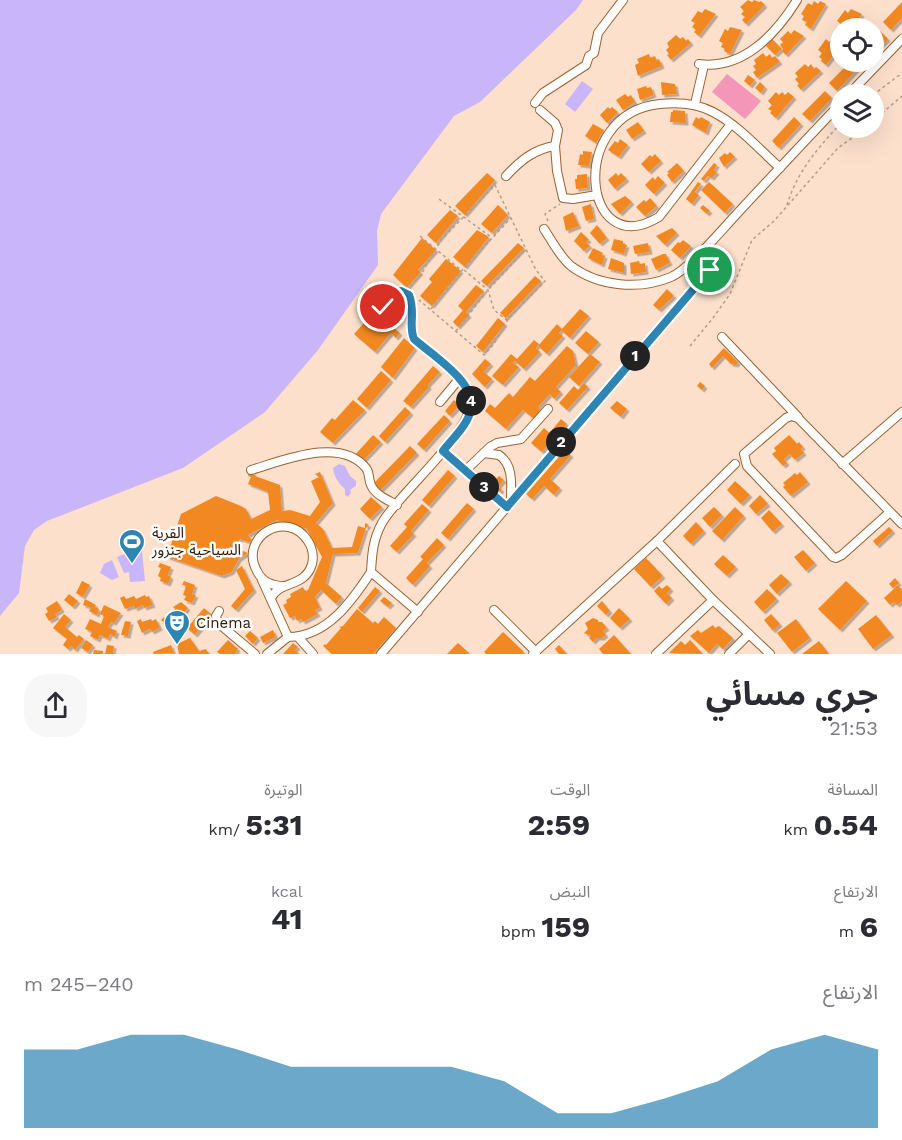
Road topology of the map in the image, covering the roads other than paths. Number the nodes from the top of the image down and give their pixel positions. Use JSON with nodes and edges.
{"nodes":[{"id":1,"x":623,"y":0,"type":"edge"},
{"id":2,"x":797,"y":0,"type":"edge"},
{"id":3,"x":902,"y":39,"type":"edge"},
{"id":4,"x":859,"y":84,"type":"edge"},
{"id":5,"x":695,"y":104,"type":"junction"},
{"id":6,"x":830,"y":115,"type":"edge"},
{"id":7,"x":731,"y":124,"type":"junction"},
{"id":8,"x":555,"y":146,"type":"junction"},
{"id":9,"x":780,"y":168,"type":"junction"},
{"id":10,"x":506,"y":177,"type":"dead end"},
{"id":11,"x":597,"y":195,"type":"junction"},
{"id":12,"x":544,"y":229,"type":"road end"},
{"id":13,"x":710,"y":270,"type":"dead end"},
{"id":14,"x":384,"y":312,"type":"dead end"},
{"id":15,"x":722,"y":337,"type":"dead end"},
{"id":16,"x":459,"y":378,"type":"junction"},
{"id":17,"x":440,"y":402,"type":"dead end"},
{"id":18,"x":548,"y":409,"type":"dead end"},
{"id":19,"x":902,"y":412,"type":"edge"},
{"id":20,"x":798,"y":418,"type":"junction"},
{"id":21,"x":443,"y":451,"type":"junction"},
{"id":22,"x":484,"y":453,"type":"junction"},
{"id":23,"x":735,"y":464,"type":"dead end"},
{"id":24,"x":842,"y":464,"type":"junction"},
{"id":25,"x":251,"y":470,"type":"dead end"},
{"id":26,"x":466,"y":470,"type":"junction"},
{"id":27,"x":509,"y":504,"type":"junction"},
{"id":28,"x":396,"y":505,"type":"junction"},
{"id":29,"x":890,"y":512,"type":"junction"},
{"id":30,"x":902,"y":524,"type":"edge"},
{"id":31,"x":657,"y":541,"type":"junction"},
{"id":32,"x":371,"y":572,"type":"junction"},
{"id":33,"x":259,"y":576,"type":"junction"},
{"id":34,"x":284,"y":586,"type":"junction"},
{"id":35,"x":271,"y":598,"type":"junction"},
{"id":36,"x":713,"y":600,"type":"junction"},
{"id":37,"x":494,"y":610,"type":"dead end"},
{"id":38,"x":219,"y":611,"type":"dead end"},
{"id":39,"x":418,"y":612,"type":"junction"},
{"id":40,"x":749,"y":634,"type":"junction"},
{"id":41,"x":288,"y":637,"type":"junction"},
{"id":42,"x":298,"y":637,"type":"junction"},
{"id":43,"x":535,"y":653,"type":"edge"},
{"id":44,"x":255,"y":654,"type":"edge"},
{"id":45,"x":267,"y":654,"type":"edge"},
{"id":46,"x":313,"y":654,"type":"edge"},
{"id":47,"x":381,"y":654,"type":"edge"},
{"id":48,"x":656,"y":654,"type":"edge"},
{"id":49,"x":729,"y":654,"type":"edge"},
{"id":50,"x":770,"y":654,"type":"edge"}],
"edges":[{"from":1,"to":8,"type":"street"},
{"from":2,"to":5,"type":"street"},
{"from":3,"to":4,"type":"street"},
{"from":5,"to":7,"type":"street"},
{"from":5,"to":11,"type":"street"},
{"from":6,"to":9,"type":"street"},
{"from":7,"to":9,"type":"street"},
{"from":7,"to":11,"type":"street"},
{"from":8,"to":10,"type":"street"},
{"from":8,"to":11,"type":"street"},
{"from":9,"to":12,"type":"street"},
{"from":13,"to":27,"type":"street"},
{"from":14,"to":16,"type":"street"},
{"from":15,"to":20,"type":"street"},
{"from":16,"to":17,"type":"street"},
{"from":16,"to":21,"type":"street"},
{"from":18,"to":22,"type":"street"},
{"from":19,"to":24,"type":"street"},
{"from":20,"to":24,"type":"street"},
{"from":20,"to":29,"type":"street"},
{"from":21,"to":26,"type":"street"},
{"from":21,"to":28,"type":"street"},
{"from":22,"to":26,"type":"street"},
{"from":22,"to":27,"type":"street"},
{"from":23,"to":31,"type":"street"},
{"from":24,"to":29,"type":"street"},
{"from":25,"to":28,"type":"street"},
{"from":26,"to":27,"type":"street"},
{"from":27,"to":39,"type":"street"},
{"from":28,"to":32,"type":"street"},
{"from":29,"to":30,"type":"street"},
{"from":31,"to":36,"type":"street"},
{"from":31,"to":43,"type":"street"},
{"from":32,"to":39,"type":"street"},
{"from":32,"to":42,"type":"street"},
{"from":33,"to":34,"type":"street"},
{"from":33,"to":34,"type":"street"},
{"from":33,"to":35,"type":"street"},
{"from":34,"to":35,"type":"street"},
{"from":35,"to":41,"type":"street"},
{"from":36,"to":40,"type":"street"},
{"from":36,"to":48,"type":"street"},
{"from":37,"to":43,"type":"street"},
{"from":38,"to":44,"type":"street"},
{"from":39,"to":47,"type":"street"},
{"from":40,"to":49,"type":"street"},
{"from":40,"to":50,"type":"street"},
{"from":41,"to":42,"type":"street"},
{"from":41,"to":45,"type":"street"},
{"from":42,"to":46,"type":"street"}]}
